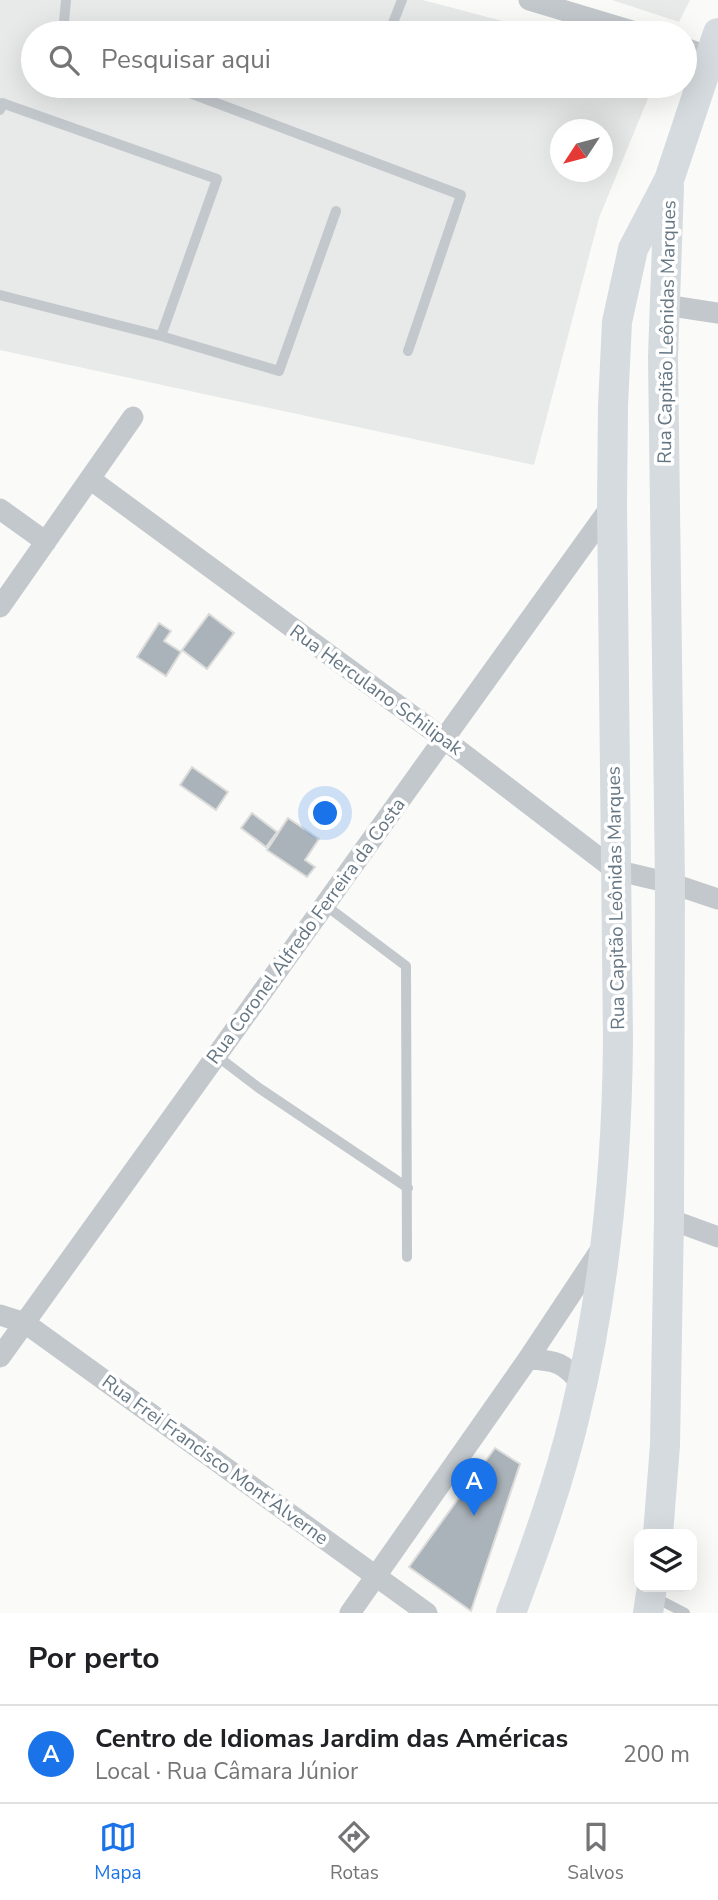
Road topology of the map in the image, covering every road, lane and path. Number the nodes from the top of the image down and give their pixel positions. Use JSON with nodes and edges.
{"nodes":[{"id":1,"x":66,"y":0,"type":"edge"},
{"id":2,"x":402,"y":0,"type":"edge"},
{"id":3,"x":529,"y":0,"type":"edge"},
{"id":4,"x":64,"y":21,"type":"edge"},
{"id":5,"x":394,"y":21,"type":"edge"},
{"id":6,"x":599,"y":21,"type":"edge"},
{"id":7,"x":707,"y":49,"type":"edge"},
{"id":8,"x":697,"y":83,"type":"edge"},
{"id":9,"x":203,"y":98,"type":"edge"},
{"id":10,"x":693,"y":98,"type":"edge"},
{"id":11,"x":0,"y":110,"type":"edge"},
{"id":12,"x":669,"y":180,"type":"junction"},
{"id":13,"x":336,"y":211,"type":"dead end"},
{"id":14,"x":0,"y":295,"type":"edge"},
{"id":15,"x":665,"y":305,"type":"junction"},
{"id":16,"x":718,"y":313,"type":"edge"},
{"id":17,"x":161,"y":335,"type":"junction"},
{"id":18,"x":408,"y":351,"type":"dead end"},
{"id":19,"x":133,"y":417,"type":"dead end"},
{"id":20,"x":90,"y":479,"type":"junction"},
{"id":21,"x":612,"y":505,"type":"junction"},
{"id":22,"x":0,"y":509,"type":"edge"},
{"id":23,"x":46,"y":542,"type":"junction"},
{"id":24,"x":0,"y":607,"type":"edge"},
{"id":25,"x":444,"y":739,"type":"junction"},
{"id":26,"x":615,"y":870,"type":"junction"},
{"id":27,"x":670,"y":883,"type":"junction"},
{"id":28,"x":718,"y":899,"type":"edge"},
{"id":29,"x":325,"y":905,"type":"junction"},
{"id":30,"x":217,"y":1056,"type":"junction"},
{"id":31,"x":408,"y":1188,"type":"junction"},
{"id":32,"x":669,"y":1219,"type":"junction"},
{"id":33,"x":718,"y":1237,"type":"edge"},
{"id":34,"x":607,"y":1240,"type":"junction"},
{"id":35,"x":407,"y":1257,"type":"dead end"},
{"id":36,"x":0,"y":1315,"type":"edge"},
{"id":37,"x":25,"y":1323,"type":"junction"},
{"id":38,"x":0,"y":1357,"type":"edge"},
{"id":39,"x":528,"y":1359,"type":"junction"},
{"id":40,"x":582,"y":1385,"type":"junction"},
{"id":41,"x":658,"y":1529,"type":"edge"},
{"id":42,"x":376,"y":1576,"type":"junction"},
{"id":43,"x":651,"y":1598,"type":"edge"},
{"id":44,"x":350,"y":1613,"type":"edge"},
{"id":45,"x":427,"y":1613,"type":"edge"},
{"id":46,"x":511,"y":1613,"type":"edge"},
{"id":47,"x":685,"y":1613,"type":"edge"}],
"edges":[{"from":1,"to":4,"type":"lane"},
{"from":2,"to":5,"type":"lane"},
{"from":3,"to":6,"type":"street"},
{"from":7,"to":8,"type":"main road","name":"Rua Capitão Leônidas Marques"},
{"from":9,"to":18,"type":"lane"},
{"from":10,"to":12,"type":"main road","name":"Rua Capitão Leônidas Marques"},
{"from":11,"to":17,"type":"lane"},
{"from":12,"to":15,"type":"main road","name":"Rua Capitão Leônidas Marques"},
{"from":12,"to":21,"type":"main road","name":"Rua Capitão Leônidas Marques"},
{"from":13,"to":17,"type":"lane"},
{"from":14,"to":17,"type":"lane"},
{"from":15,"to":16,"type":"street"},
{"from":15,"to":27,"type":"main road","name":"Rua Capitão Leônidas Marques"},
{"from":19,"to":20,"type":"street"},
{"from":20,"to":23,"type":"street"},
{"from":20,"to":25,"type":"street","name":"Rua Herculano Schilipak"},
{"from":21,"to":25,"type":"street","name":"Rua Coronel Alfredo Ferreira da Costa"},
{"from":21,"to":26,"type":"main road","name":"Rua Capitão Leônidas Marques"},
{"from":22,"to":23,"type":"street"},
{"from":23,"to":24,"type":"street"},
{"from":25,"to":26,"type":"street","name":"Rua Herculano Schilipak"},
{"from":25,"to":29,"type":"street","name":"Rua Coronel Alfredo Ferreira da Costa"},
{"from":26,"to":27,"type":"street","name":"Rua Herculano Schilipak"},
{"from":26,"to":34,"type":"main road","name":"Rua Capitão Leônidas Marques"},
{"from":27,"to":28,"type":"street","name":"Rua Herculano Schilipak"},
{"from":27,"to":32,"type":"main road","name":"Rua Capitão Leônidas Marques"},
{"from":29,"to":30,"type":"street","name":"Rua Coronel Alfredo Ferreira da Costa"},
{"from":29,"to":31,"type":"lane"},
{"from":30,"to":31,"type":"lane"},
{"from":30,"to":37,"type":"street","name":"Rua Coronel Alfredo Ferreira da Costa"},
{"from":31,"to":35,"type":"lane"},
{"from":32,"to":33,"type":"street"},
{"from":32,"to":41,"type":"main road","name":"Rua Capitão Leônidas Marques"},
{"from":34,"to":39,"type":"street"},
{"from":34,"to":40,"type":"main road","name":"Rua Capitão Leônidas Marques"},
{"from":36,"to":37,"type":"street","name":"Rua Frei Francisco Mont'Alverne"},
{"from":37,"to":38,"type":"street","name":"Rua Coronel Alfredo Ferreira da Costa"},
{"from":37,"to":42,"type":"street","name":"Rua Frei Francisco Mont'Alverne"},
{"from":39,"to":40,"type":"street"},
{"from":39,"to":42,"type":"street"},
{"from":40,"to":46,"type":"main road","name":"Rua Capitão Leônidas Marques"},
{"from":42,"to":44,"type":"street"},
{"from":42,"to":45,"type":"street","name":"Rua Frei Francisco Mont'Alverne"},
{"from":43,"to":47,"type":"lane"}]}
